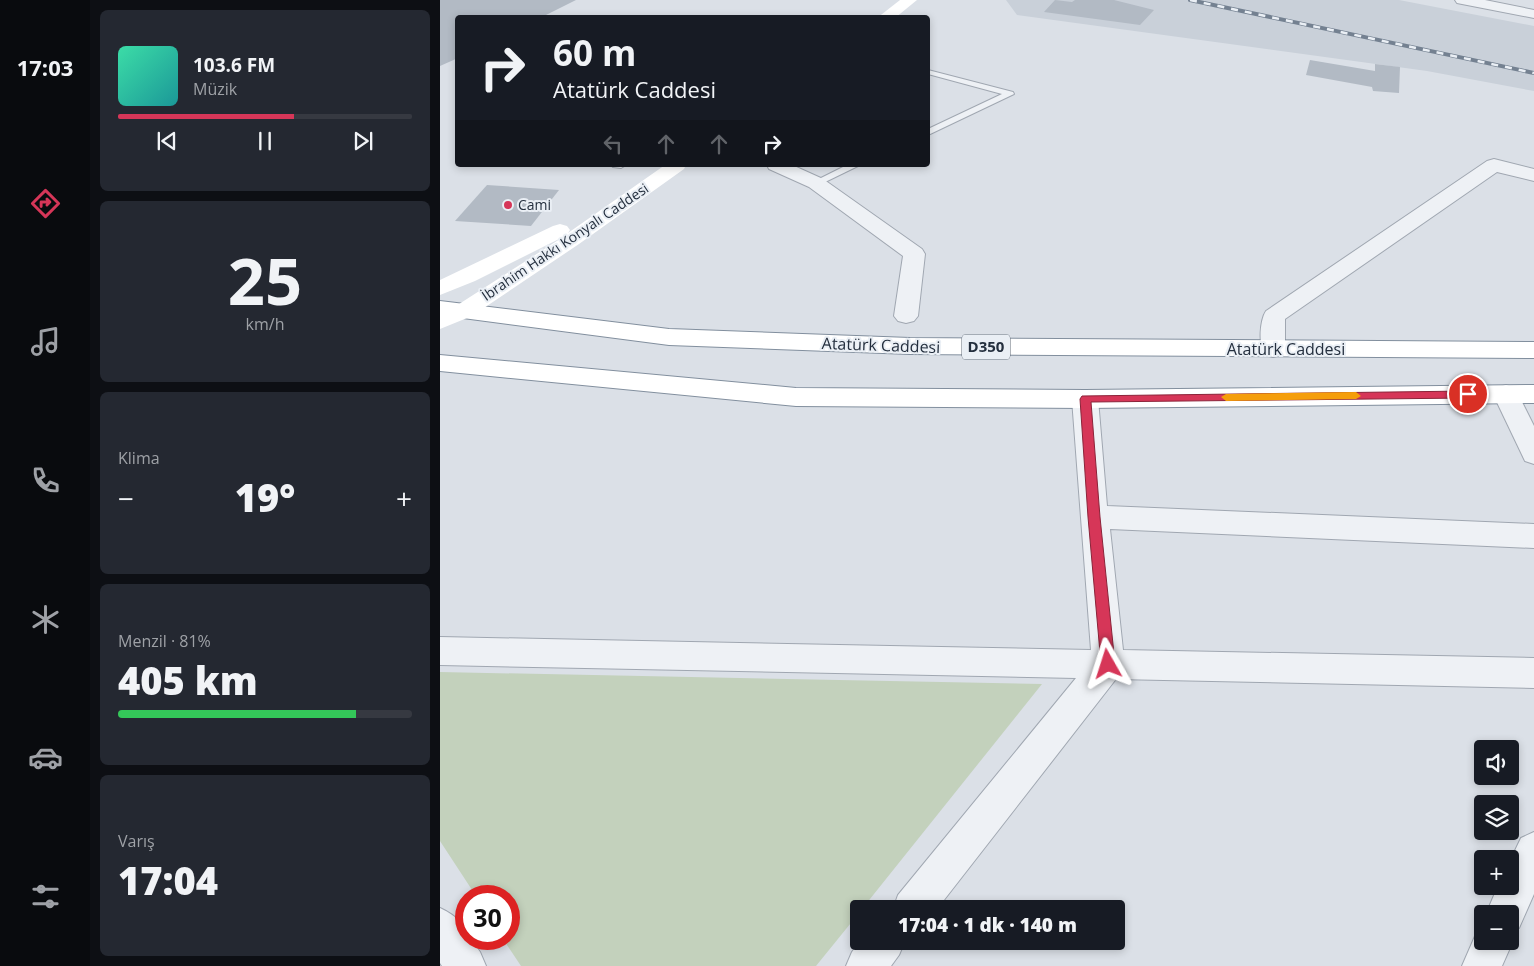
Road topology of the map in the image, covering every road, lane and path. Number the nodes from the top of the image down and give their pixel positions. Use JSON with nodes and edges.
{"nodes":[{"id":1,"x":910,"y":0,"type":"edge"},
{"id":2,"x":1462,"y":0,"type":"edge"},
{"id":3,"x":1534,"y":14,"type":"edge"},
{"id":4,"x":888,"y":15,"type":"edge"},
{"id":5,"x":930,"y":73,"type":"edge"},
{"id":6,"x":930,"y":131,"type":"edge"},
{"id":7,"x":674,"y":167,"type":"edge"},
{"id":8,"x":780,"y":167,"type":"edge"},
{"id":9,"x":851,"y":167,"type":"edge"},
{"id":10,"x":1534,"y":175,"type":"edge"},
{"id":11,"x":816,"y":183,"type":"junction"},
{"id":12,"x":440,"y":288,"type":"edge"},
{"id":13,"x":440,"y":308,"type":"edge"},
{"id":14,"x":464,"y":311,"type":"junction"},
{"id":15,"x":906,"y":316,"type":"dead end"},
{"id":16,"x":440,"y":322,"type":"edge"},
{"id":17,"x":1273,"y":348,"type":"junction"},
{"id":18,"x":1534,"y":350,"type":"edge"},
{"id":19,"x":440,"y":363,"type":"edge"},
{"id":20,"x":1506,"y":394,"type":"junction"},
{"id":21,"x":1534,"y":394,"type":"edge"},
{"id":22,"x":1085,"y":399,"type":"junction"},
{"id":23,"x":1534,"y":454,"type":"edge"},
{"id":24,"x":1094,"y":517,"type":"junction"},
{"id":25,"x":1534,"y":536,"type":"edge"},
{"id":26,"x":440,"y":651,"type":"edge"},
{"id":27,"x":1108,"y":664,"type":"junction"},
{"id":28,"x":1534,"y":673,"type":"edge"},
{"id":29,"x":1534,"y":851,"type":"edge"},
{"id":30,"x":919,"y":900,"type":"edge"},
{"id":31,"x":1509,"y":905,"type":"edge"},
{"id":32,"x":440,"y":928,"type":"edge"},
{"id":33,"x":878,"y":950,"type":"edge"},
{"id":34,"x":1489,"y":950,"type":"edge"},
{"id":35,"x":466,"y":966,"type":"edge"},
{"id":36,"x":866,"y":966,"type":"edge"},
{"id":37,"x":1482,"y":966,"type":"edge"}],
"edges":[{"from":1,"to":4,"type":"main road"},
{"from":2,"to":3,"type":"street"},
{"from":5,"to":6,"type":"lane"},
{"from":7,"to":12,"type":"main road","name":"İbrahim Hakkı Konyalı Caddesi"},
{"from":7,"to":14,"type":"main road","name":"İbrahim Hakkı Konyalı Caddesi"},
{"from":8,"to":11,"type":"street"},
{"from":9,"to":11,"type":"lane"},
{"from":10,"to":17,"type":"street"},
{"from":11,"to":15,"type":"street"},
{"from":13,"to":14,"type":"main road","name":"Atatürk Caddesi","number":"D350"},
{"from":14,"to":16,"type":"main road","name":"İbrahim Hakkı Konyalı Caddesi"},
{"from":14,"to":17,"type":"main road","name":"Atatürk Caddesi","number":"D350"},
{"from":17,"to":18,"type":"main road","name":"Atatürk Caddesi","number":"D350"},
{"from":19,"to":22,"type":"main road"},
{"from":20,"to":21,"type":"main road"},
{"from":20,"to":22,"type":"main road"},
{"from":20,"to":23,"type":"street"},
{"from":22,"to":24,"type":"street"},
{"from":24,"to":25,"type":"street"},
{"from":24,"to":27,"type":"street"},
{"from":26,"to":27,"type":"street"},
{"from":27,"to":28,"type":"street"},
{"from":27,"to":30,"type":"street"},
{"from":29,"to":31,"type":"street"},
{"from":32,"to":35,"type":"street"},
{"from":33,"to":36,"type":"street"},
{"from":34,"to":37,"type":"street"}]}
